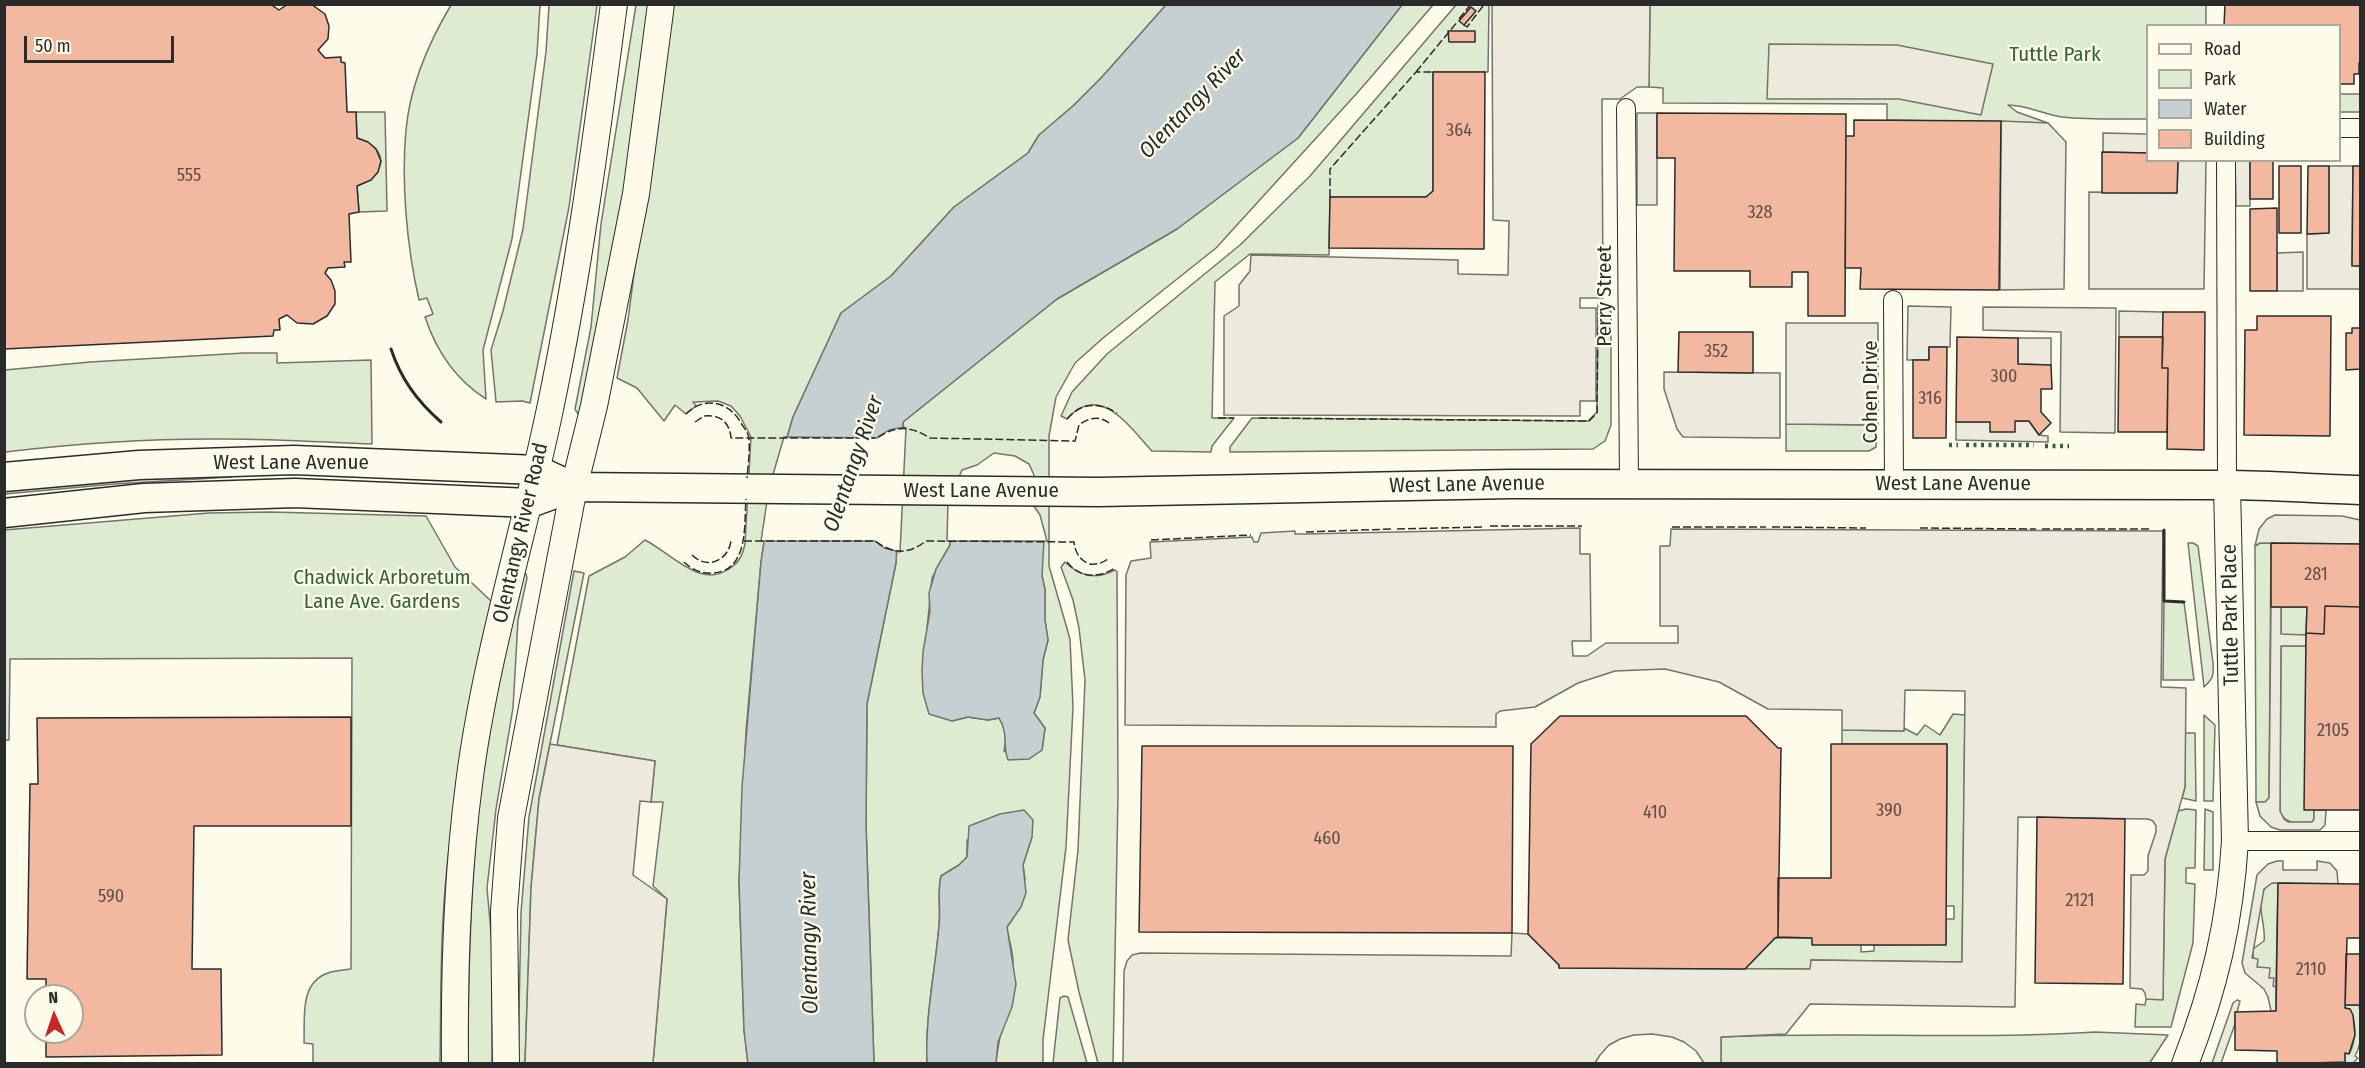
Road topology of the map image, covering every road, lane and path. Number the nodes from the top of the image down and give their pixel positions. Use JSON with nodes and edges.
{"nodes":[{"id":1,"x":614,"y":4,"type":"edge"},
{"id":2,"x":661,"y":4,"type":"edge"},
{"id":3,"x":1626,"y":108,"type":"dead end"},
{"id":4,"x":2341,"y":128,"type":"edge"},
{"id":5,"x":2361,"y":128,"type":"edge"},
{"id":6,"x":2226,"y":162,"type":"edge"},
{"id":7,"x":1893,"y":300,"type":"dead end"},
{"id":8,"x":537,"y":470,"type":"junction"},
{"id":9,"x":4,"y":477,"type":"edge"},
{"id":10,"x":1629,"y":484,"type":"junction"},
{"id":11,"x":1893,"y":484,"type":"junction"},
{"id":12,"x":2227,"y":485,"type":"junction"},
{"id":13,"x":574,"y":487,"type":"junction"},
{"id":14,"x":2361,"y":490,"type":"edge"},
{"id":15,"x":530,"y":503,"type":"junction"},
{"id":16,"x":4,"y":513,"type":"edge"},
{"id":17,"x":2235,"y":841,"type":"junction"},
{"id":18,"x":2361,"y":841,"type":"edge"},
{"id":19,"x":455,"y":1064,"type":"edge"},
{"id":20,"x":506,"y":1064,"type":"edge"},
{"id":21,"x":2185,"y":1064,"type":"edge"}],
"edges":[{"from":1,"to":8,"type":"main road","name":"Olentangy River Road"},
{"from":2,"to":13,"type":"main road","name":"Olentangy River Road"},
{"from":3,"to":10,"type":"street","name":"Perry Street"},
{"from":4,"to":5,"type":"street"},
{"from":6,"to":12,"type":"street","name":"Tuttle Park Place"},
{"from":7,"to":11,"type":"street","name":"Cohen Drive"},
{"from":8,"to":9,"type":"main road","name":"West Lane Avenue"},
{"from":8,"to":13,"type":"main road","name":"West Lane Avenue"},
{"from":8,"to":15,"type":"main road","name":"Olentangy River Road"},
{"from":10,"to":11,"type":"main road","name":"West Lane Avenue"},
{"from":10,"to":13,"type":"main road","name":"West Lane Avenue"},
{"from":11,"to":12,"type":"main road","name":"West Lane Avenue"},
{"from":12,"to":14,"type":"main road","name":"West Lane Avenue"},
{"from":12,"to":17,"type":"main road","name":"Tuttle Park Place"},
{"from":13,"to":15,"type":"main road","name":"West Lane Avenue"},
{"from":13,"to":20,"type":"main road","name":"Olentangy River Road"},
{"from":15,"to":16,"type":"main road","name":"West Lane Avenue"},
{"from":15,"to":19,"type":"main road","name":"Olentangy River Road"},
{"from":17,"to":18,"type":"street"},
{"from":17,"to":21,"type":"main road","name":"Tuttle Park Place"}]}
